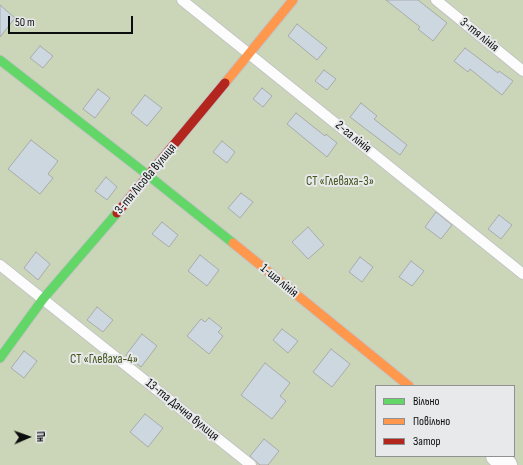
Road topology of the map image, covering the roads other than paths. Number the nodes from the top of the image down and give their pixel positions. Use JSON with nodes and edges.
{"nodes":[{"id":1,"x":182,"y":0,"type":"edge"},
{"id":2,"x":293,"y":0,"type":"edge"},
{"id":3,"x":436,"y":0,"type":"edge"},
{"id":4,"x":250,"y":54,"type":"junction"},
{"id":5,"x":0,"y":60,"type":"edge"},
{"id":6,"x":523,"y":71,"type":"edge"},
{"id":7,"x":149,"y":176,"type":"junction"},
{"id":8,"x":0,"y":265,"type":"edge"},
{"id":9,"x":523,"y":274,"type":"edge"},
{"id":10,"x":43,"y":299,"type":"junction"},
{"id":11,"x":0,"y":358,"type":"edge"},
{"id":12,"x":408,"y":385,"type":"edge"},
{"id":13,"x":497,"y":457,"type":"edge"},
{"id":14,"x":251,"y":465,"type":"edge"},
{"id":15,"x":507,"y":465,"type":"edge"}],
"edges":[{"from":1,"to":4,"type":"lane","name":"2-га лінія"},
{"from":2,"to":4,"type":"street","name":"3-тя Лісова вулиця"},
{"from":3,"to":6,"type":"lane","name":"3-тя лінія"},
{"from":4,"to":7,"type":"street","name":"3-тя Лісова вулиця"},
{"from":4,"to":9,"type":"lane","name":"2-га лінія"},
{"from":5,"to":7,"type":"street","name":"1-ша лінія"},
{"from":7,"to":10,"type":"street","name":"3-тя Лісова вулиця"},
{"from":7,"to":12,"type":"street","name":"1-ша лінія"},
{"from":8,"to":10,"type":"lane","name":"13-та Дачна вулиця"},
{"from":10,"to":11,"type":"street","name":"3-тя Лісова вулиця"},
{"from":10,"to":14,"type":"lane","name":"13-та Дачна вулиця"},
{"from":13,"to":15,"type":"street"}]}
